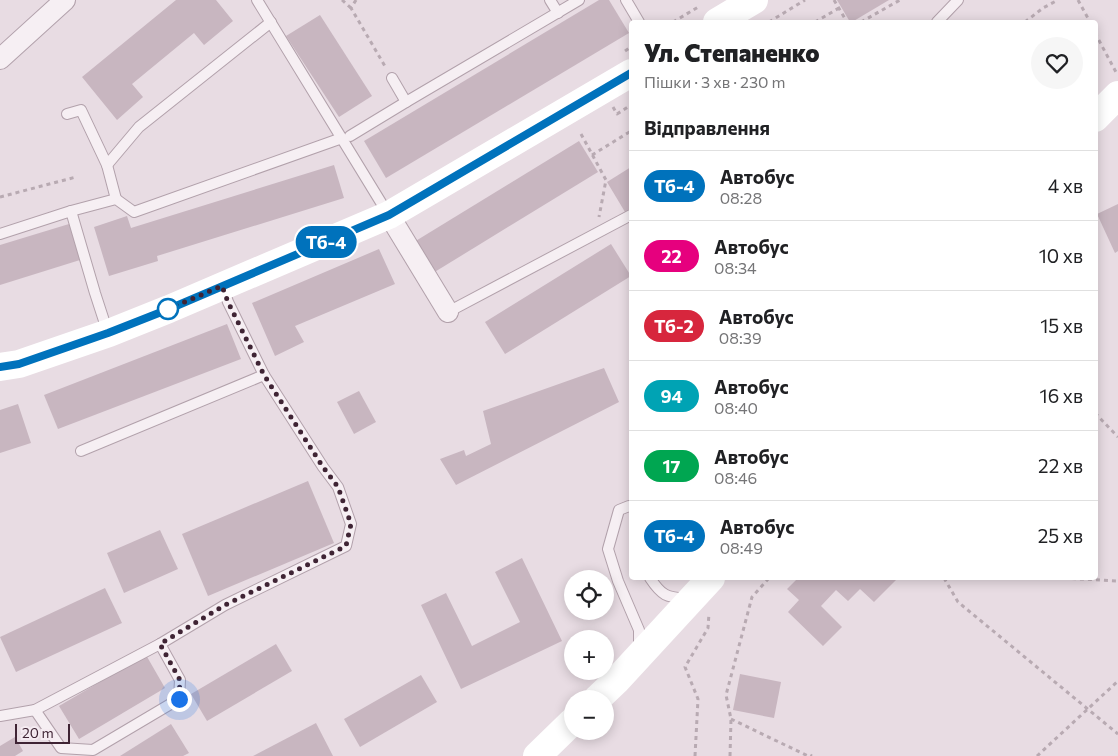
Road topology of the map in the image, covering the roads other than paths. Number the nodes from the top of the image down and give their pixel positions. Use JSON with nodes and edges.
{"nodes":[{"id":1,"x":65,"y":0,"type":"edge"},
{"id":2,"x":258,"y":0,"type":"edge"},
{"id":3,"x":550,"y":0,"type":"edge"},
{"id":4,"x":579,"y":0,"type":"edge"},
{"id":5,"x":626,"y":0,"type":"edge"},
{"id":6,"x":754,"y":0,"type":"edge"},
{"id":7,"x":958,"y":0,"type":"edge"},
{"id":8,"x":558,"y":13,"type":"junction"},
{"id":9,"x":710,"y":14,"type":"edge"},
{"id":10,"x":637,"y":20,"type":"edge"},
{"id":11,"x":939,"y":20,"type":"edge"},
{"id":12,"x":271,"y":22,"type":"junction"},
{"id":13,"x":0,"y":59,"type":"edge"},
{"id":14,"x":629,"y":74,"type":"edge"},
{"id":15,"x":392,"y":78,"type":"road end"},
{"id":16,"x":1117,"y":93,"type":"edge"},
{"id":17,"x":406,"y":102,"type":"junction"},
{"id":18,"x":68,"y":114,"type":"dead end"},
{"id":19,"x":1098,"y":115,"type":"edge"},
{"id":20,"x":346,"y":137,"type":"junction"},
{"id":21,"x":107,"y":165,"type":"junction"},
{"id":22,"x":116,"y":198,"type":"junction"},
{"id":23,"x":71,"y":211,"type":"junction"},
{"id":24,"x":389,"y":215,"type":"junction"},
{"id":25,"x":629,"y":216,"type":"edge"},
{"id":26,"x":0,"y":234,"type":"edge"},
{"id":27,"x":222,"y":286,"type":"junction"},
{"id":28,"x":448,"y":312,"type":"joint"},
{"id":29,"x":108,"y":333,"type":"junction"},
{"id":30,"x":0,"y":367,"type":"edge"},
{"id":31,"x":264,"y":375,"type":"junction"},
{"id":32,"x":81,"y":451,"type":"dead end"},
{"id":33,"x":629,"y":506,"type":"edge"},
{"id":34,"x":651,"y":580,"type":"edge"},
{"id":35,"x":710,"y":580,"type":"edge"},
{"id":36,"x":700,"y":604,"type":"junction"},
{"id":37,"x":160,"y":644,"type":"junction"},
{"id":38,"x":639,"y":655,"type":"junction"},
{"id":39,"x":606,"y":690,"type":"edge"},
{"id":40,"x":35,"y":710,"type":"junction"},
{"id":41,"x":0,"y":716,"type":"edge"},
{"id":42,"x":564,"y":730,"type":"edge"},
{"id":43,"x":537,"y":756,"type":"edge"}],
"edges":[{"from":1,"to":13,"type":"street"},
{"from":2,"to":12,"type":"lane"},
{"from":3,"to":8,"type":"lane"},
{"from":4,"to":8,"type":"lane"},
{"from":5,"to":10,"type":"lane"},
{"from":6,"to":9,"type":"main road"},
{"from":7,"to":11,"type":"lane"},
{"from":8,"to":17,"type":"lane"},
{"from":12,"to":20,"type":"lane"},
{"from":12,"to":21,"type":"lane"},
{"from":14,"to":24,"type":"main road"},
{"from":15,"to":17,"type":"lane"},
{"from":16,"to":19,"type":"main road"},
{"from":17,"to":20,"type":"lane"},
{"from":18,"to":21,"type":"lane"},
{"from":20,"to":22,"type":"lane"},
{"from":20,"to":24,"type":"lane"},
{"from":21,"to":22,"type":"lane"},
{"from":22,"to":23,"type":"lane"},
{"from":23,"to":26,"type":"lane"},
{"from":23,"to":29,"type":"lane"},
{"from":24,"to":27,"type":"main road"},
{"from":24,"to":28,"type":"street"},
{"from":25,"to":28,"type":"lane"},
{"from":27,"to":29,"type":"main road"},
{"from":27,"to":31,"type":"lane"},
{"from":29,"to":30,"type":"main road"},
{"from":31,"to":32,"type":"lane"},
{"from":31,"to":37,"type":"lane"},
{"from":33,"to":38,"type":"lane"},
{"from":34,"to":36,"type":"lane"},
{"from":35,"to":36,"type":"main road"},
{"from":36,"to":38,"type":"main road"},
{"from":37,"to":40,"type":"lane"},
{"from":37,"to":40,"type":"lane"},
{"from":38,"to":39,"type":"main road"},
{"from":40,"to":41,"type":"lane"},
{"from":42,"to":43,"type":"main road"}]}
